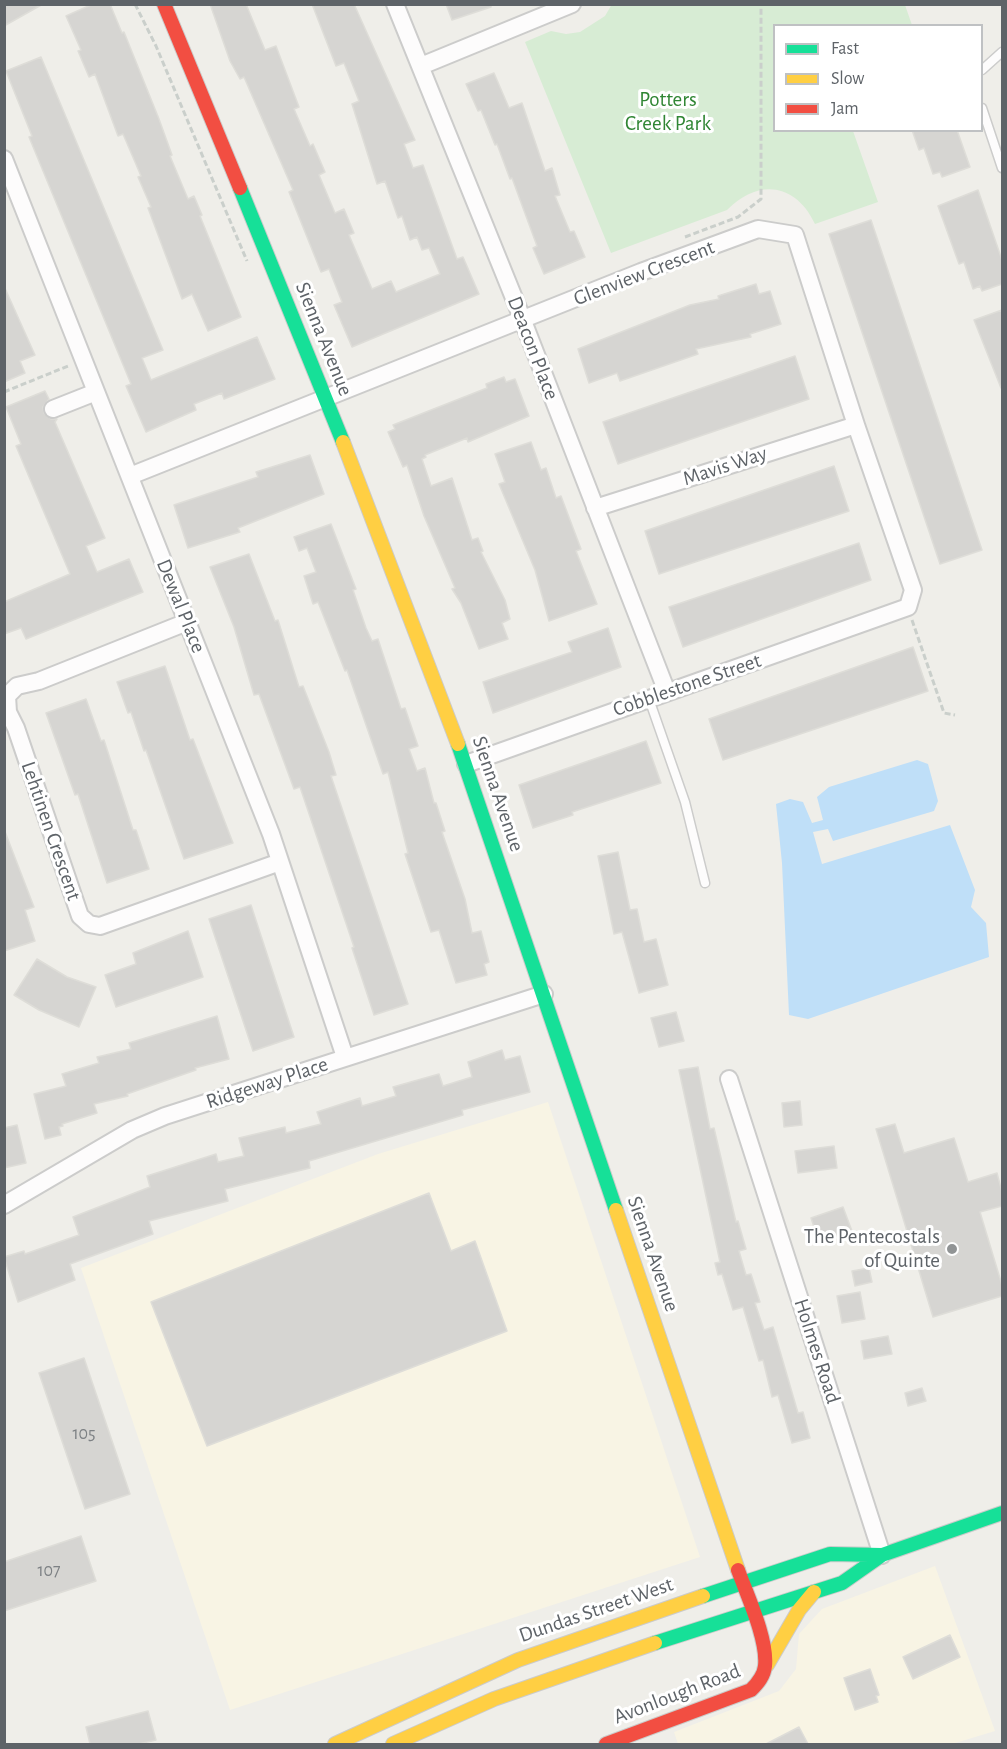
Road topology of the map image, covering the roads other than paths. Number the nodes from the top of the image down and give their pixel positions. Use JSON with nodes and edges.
{"nodes":[{"id":1,"x":164,"y":4,"type":"edge"},
{"id":2,"x":395,"y":4,"type":"edge"},
{"id":3,"x":572,"y":4,"type":"edge"},
{"id":4,"x":1002,"y":52,"type":"edge"},
{"id":5,"x":421,"y":66,"type":"junction"},
{"id":6,"x":983,"y":68,"type":"edge"},
{"id":7,"x":983,"y":114,"type":"edge"},
{"id":8,"x":4,"y":159,"type":"edge"},
{"id":9,"x":1002,"y":168,"type":"edge"},
{"id":10,"x":522,"y":320,"type":"junction"},
{"id":11,"x":96,"y":392,"type":"junction"},
{"id":12,"x":326,"y":398,"type":"junction"},
{"id":13,"x":53,"y":409,"type":"dead end"},
{"id":14,"x":856,"y":425,"type":"junction"},
{"id":15,"x":130,"y":476,"type":"junction"},
{"id":16,"x":595,"y":508,"type":"junction"},
{"id":17,"x":908,"y":607,"type":"joint"},
{"id":18,"x":187,"y":622,"type":"junction"},
{"id":19,"x":667,"y":692,"type":"junction"},
{"id":20,"x":649,"y":698,"type":"junction"},
{"id":21,"x":466,"y":764,"type":"junction"},
{"id":22,"x":280,"y":862,"type":"junction"},
{"id":23,"x":705,"y":883,"type":"dead end"},
{"id":24,"x":544,"y":994,"type":"junction"},
{"id":25,"x":345,"y":1058,"type":"junction"},
{"id":26,"x":729,"y":1079,"type":"dead end"},
{"id":27,"x":4,"y":1205,"type":"edge"},
{"id":28,"x":1002,"y":1514,"type":"edge"},
{"id":29,"x":882,"y":1555,"type":"junction"},
{"id":30,"x":743,"y":1582,"type":"junction"},
{"id":31,"x":814,"y":1592,"type":"junction"},
{"id":32,"x":752,"y":1612,"type":"junction"},
{"id":33,"x":767,"y":1665,"type":"junction"},
{"id":34,"x":335,"y":1744,"type":"edge"},
{"id":35,"x":393,"y":1744,"type":"edge"},
{"id":36,"x":606,"y":1744,"type":"edge"}],
"edges":[{"from":1,"to":12,"type":"street","name":"Sienna Avenue"},
{"from":2,"to":5,"type":"street","name":"Deacon Place"},
{"from":3,"to":5,"type":"street"},
{"from":4,"to":6,"type":"lane"},
{"from":5,"to":10,"type":"street","name":"Deacon Place"},
{"from":7,"to":9,"type":"lane"},
{"from":8,"to":11,"type":"street","name":"Dewal Place"},
{"from":10,"to":12,"type":"street","name":"Glenview Crescent"},
{"from":10,"to":14,"type":"street","name":"Glenview Crescent"},
{"from":10,"to":16,"type":"street","name":"Deacon Place"},
{"from":11,"to":13,"type":"street"},
{"from":11,"to":15,"type":"street","name":"Dewal Place"},
{"from":12,"to":15,"type":"street","name":"Glenview Crescent"},
{"from":12,"to":21,"type":"street","name":"Sienna Avenue"},
{"from":14,"to":16,"type":"street","name":"Mavis Way"},
{"from":14,"to":17,"type":"street","name":"Glenview Crescent"},
{"from":15,"to":18,"type":"street","name":"Dewal Place"},
{"from":16,"to":19,"type":"street","name":"Deacon Place"},
{"from":17,"to":19,"type":"street","name":"Cobblestone Street"},
{"from":18,"to":22,"type":"street","name":"Dewal Place"},
{"from":18,"to":22,"type":"street","name":"Lehtinen Crescent"},
{"from":19,"to":20,"type":"street","name":"Cobblestone Street"},
{"from":20,"to":21,"type":"street","name":"Cobblestone Street"},
{"from":20,"to":23,"type":"lane"},
{"from":21,"to":24,"type":"street","name":"Sienna Avenue"},
{"from":22,"to":25,"type":"street","name":"Dewal Place"},
{"from":24,"to":25,"type":"street","name":"Ridgeway Place"},
{"from":24,"to":30,"type":"street","name":"Sienna Avenue"},
{"from":25,"to":27,"type":"street","name":"Ridgeway Place"},
{"from":26,"to":29,"type":"street","name":"Holmes Road"},
{"from":28,"to":29,"type":"street","name":"Dundas Street West"},
{"from":29,"to":30,"type":"street","name":"Dundas Street West"},
{"from":29,"to":31,"type":"street","name":"Dundas Street West"},
{"from":30,"to":32,"type":"street","name":"Sienna Avenue"},
{"from":30,"to":34,"type":"street","name":"Dundas Street West"},
{"from":31,"to":32,"type":"street","name":"Dundas Street West"},
{"from":31,"to":33,"type":"street"},
{"from":32,"to":33,"type":"street","name":"Avonlough Road"},
{"from":32,"to":35,"type":"street","name":"Dundas Street West"},
{"from":33,"to":36,"type":"street","name":"Avonlough Road"}]}
